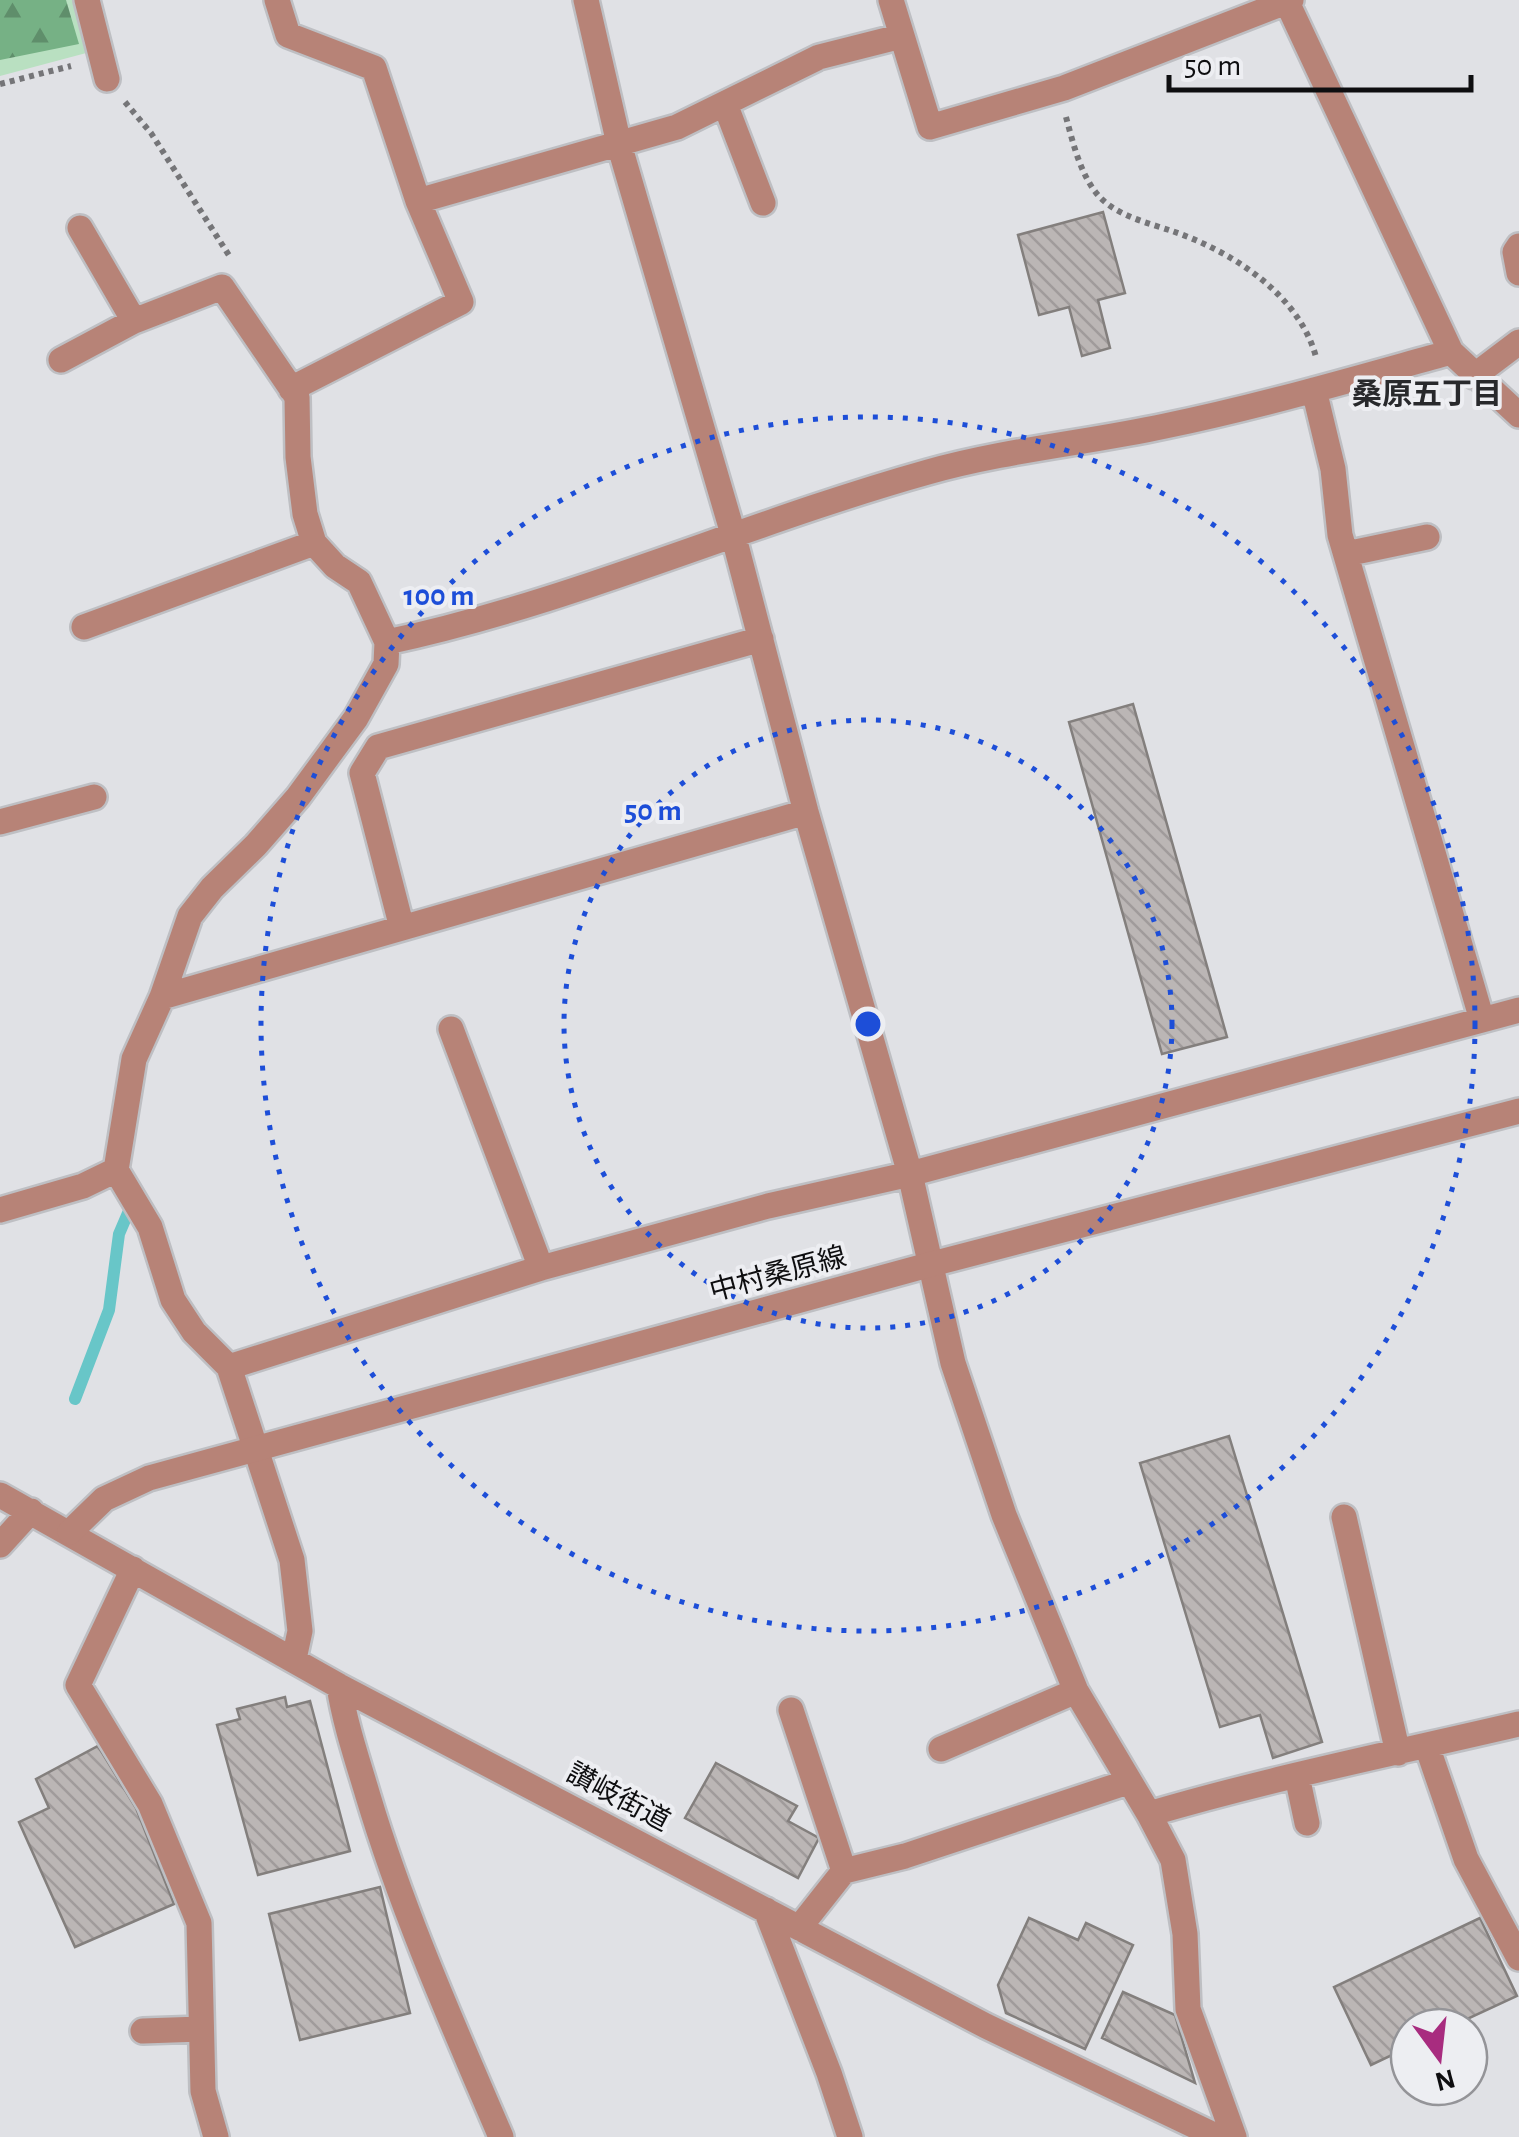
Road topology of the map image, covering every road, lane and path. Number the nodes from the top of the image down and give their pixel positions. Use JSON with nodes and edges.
{"nodes":[{"id":1,"x":87,"y":0,"type":"edge"},
{"id":2,"x":278,"y":0,"type":"edge"},
{"id":3,"x":586,"y":0,"type":"edge"},
{"id":4,"x":891,"y":0,"type":"edge"},
{"id":5,"x":1288,"y":0,"type":"edge"},
{"id":6,"x":902,"y":36,"type":"junction"},
{"id":7,"x":104,"y":68,"type":"junction"},
{"id":8,"x":0,"y":84,"type":"edge"},
{"id":9,"x":1059,"y":89,"type":"junction"},
{"id":10,"x":725,"y":104,"type":"junction"},
{"id":11,"x":618,"y":144,"type":"junction"},
{"id":12,"x":418,"y":201,"type":"junction"},
{"id":13,"x":763,"y":204,"type":"dead end"},
{"id":14,"x":80,"y":228,"type":"dead end"},
{"id":15,"x":1519,"y":246,"type":"edge"},
{"id":16,"x":235,"y":265,"type":"dead end"},
{"id":17,"x":1519,"y":273,"type":"edge"},
{"id":18,"x":134,"y":321,"type":"junction"},
{"id":19,"x":1519,"y":342,"type":"edge"},
{"id":20,"x":1451,"y":352,"type":"junction"},
{"id":21,"x":62,"y":360,"type":"dead end"},
{"id":22,"x":1474,"y":376,"type":"junction"},
{"id":23,"x":1319,"y":388,"type":"junction"},
{"id":24,"x":291,"y":389,"type":"junction"},
{"id":25,"x":1519,"y":414,"type":"edge"},
{"id":26,"x":733,"y":534,"type":"junction"},
{"id":27,"x":1428,"y":537,"type":"dead end"},
{"id":28,"x":314,"y":543,"type":"junction"},
{"id":29,"x":1346,"y":554,"type":"junction"},
{"id":30,"x":84,"y":627,"type":"dead end"},
{"id":31,"x":760,"y":639,"type":"junction"},
{"id":32,"x":386,"y":642,"type":"junction"},
{"id":33,"x":94,"y":798,"type":"dead end"},
{"id":34,"x":806,"y":812,"type":"junction"},
{"id":35,"x":0,"y":822,"type":"edge"},
{"id":36,"x":402,"y":928,"type":"junction"},
{"id":37,"x":162,"y":998,"type":"junction"},
{"id":38,"x":1519,"y":1010,"type":"edge"},
{"id":39,"x":1482,"y":1020,"type":"junction"},
{"id":40,"x":451,"y":1029,"type":"dead end"},
{"id":41,"x":1519,"y":1111,"type":"edge"},
{"id":42,"x":116,"y":1170,"type":"junction"},
{"id":43,"x":910,"y":1174,"type":"junction"},
{"id":44,"x":0,"y":1210,"type":"edge"},
{"id":45,"x":932,"y":1264,"type":"junction"},
{"id":46,"x":541,"y":1268,"type":"junction"},
{"id":47,"x":229,"y":1367,"type":"junction"},
{"id":48,"x":254,"y":1448,"type":"junction"},
{"id":49,"x":0,"y":1495,"type":"edge"},
{"id":50,"x":31,"y":1511,"type":"junction"},
{"id":51,"x":1344,"y":1518,"type":"dead end"},
{"id":52,"x":70,"y":1532,"type":"junction"},
{"id":53,"x":0,"y":1545,"type":"edge"},
{"id":54,"x":134,"y":1568,"type":"junction"},
{"id":55,"x":294,"y":1660,"type":"junction"},
{"id":56,"x":339,"y":1686,"type":"junction"},
{"id":57,"x":1076,"y":1691,"type":"junction"},
{"id":58,"x":791,"y":1710,"type":"dead end"},
{"id":59,"x":1519,"y":1724,"type":"edge"},
{"id":60,"x":1427,"y":1746,"type":"junction"},
{"id":61,"x":941,"y":1749,"type":"dead end"},
{"id":62,"x":1398,"y":1753,"type":"junction"},
{"id":63,"x":1297,"y":1776,"type":"junction"},
{"id":64,"x":1128,"y":1782,"type":"junction"},
{"id":65,"x":1149,"y":1814,"type":"junction"},
{"id":66,"x":1307,"y":1823,"type":"dead end"},
{"id":67,"x":844,"y":1871,"type":"junction"},
{"id":68,"x":766,"y":1910,"type":"junction"},
{"id":69,"x":799,"y":1928,"type":"junction"},
{"id":70,"x":1519,"y":1958,"type":"edge"},
{"id":71,"x":202,"y":2029,"type":"junction"},
{"id":72,"x":143,"y":2031,"type":"dead end"},
{"id":73,"x":1203,"y":2134,"type":"edge"},
{"id":74,"x":216,"y":2137,"type":"edge"},
{"id":75,"x":501,"y":2137,"type":"edge"},
{"id":76,"x":850,"y":2137,"type":"edge"},
{"id":77,"x":1234,"y":2137,"type":"edge"}],
"edges":[{"from":1,"to":7,"type":"street"},
{"from":2,"to":12,"type":"street"},
{"from":3,"to":11,"type":"street"},
{"from":4,"to":6,"type":"street"},
{"from":5,"to":9,"type":"street"},
{"from":5,"to":20,"type":"street"},
{"from":6,"to":9,"type":"street"},
{"from":6,"to":10,"type":"street"},
{"from":7,"to":8,"type":"path"},
{"from":7,"to":16,"type":"path"},
{"from":9,"to":23,"type":"path"},
{"from":10,"to":11,"type":"street"},
{"from":10,"to":13,"type":"street"},
{"from":11,"to":12,"type":"street"},
{"from":11,"to":26,"type":"street"},
{"from":12,"to":24,"type":"street"},
{"from":14,"to":18,"type":"street"},
{"from":15,"to":17,"type":"street"},
{"from":18,"to":21,"type":"street"},
{"from":18,"to":24,"type":"street"},
{"from":19,"to":22,"type":"street"},
{"from":20,"to":22,"type":"street"},
{"from":20,"to":23,"type":"street"},
{"from":22,"to":25,"type":"street"},
{"from":23,"to":26,"type":"street"},
{"from":23,"to":29,"type":"street"},
{"from":24,"to":28,"type":"street"},
{"from":26,"to":31,"type":"street"},
{"from":26,"to":32,"type":"street"},
{"from":27,"to":29,"type":"street"},
{"from":28,"to":30,"type":"street"},
{"from":28,"to":32,"type":"street"},
{"from":29,"to":39,"type":"street"},
{"from":31,"to":34,"type":"street"},
{"from":31,"to":36,"type":"street"},
{"from":32,"to":37,"type":"street"},
{"from":33,"to":35,"type":"street"},
{"from":34,"to":36,"type":"street"},
{"from":34,"to":43,"type":"street"},
{"from":36,"to":37,"type":"street"},
{"from":37,"to":42,"type":"street"},
{"from":38,"to":39,"type":"street"},
{"from":39,"to":43,"type":"street"},
{"from":40,"to":46,"type":"street"},
{"from":41,"to":45,"type":"street","name":"中村桑原線"},
{"from":42,"to":44,"type":"street"},
{"from":42,"to":47,"type":"street"},
{"from":43,"to":45,"type":"street"},
{"from":43,"to":46,"type":"street"},
{"from":45,"to":48,"type":"street","name":"中村桑原線"},
{"from":45,"to":57,"type":"street"},
{"from":46,"to":47,"type":"street"},
{"from":47,"to":48,"type":"street"},
{"from":48,"to":52,"type":"street","name":"中村桑原線"},
{"from":48,"to":55,"type":"street"},
{"from":49,"to":50,"type":"street","name":"讃岐街道"},
{"from":50,"to":52,"type":"street","name":"讃岐街道"},
{"from":50,"to":53,"type":"street"},
{"from":51,"to":62,"type":"street"},
{"from":52,"to":54,"type":"street","name":"讃岐街道"},
{"from":54,"to":55,"type":"street","name":"讃岐街道"},
{"from":54,"to":71,"type":"street"},
{"from":55,"to":56,"type":"street","name":"讃岐街道"},
{"from":56,"to":68,"type":"street","name":"讃岐街道"},
{"from":56,"to":75,"type":"street"},
{"from":57,"to":61,"type":"street"},
{"from":57,"to":64,"type":"street"},
{"from":58,"to":67,"type":"street"},
{"from":59,"to":60,"type":"street"},
{"from":60,"to":62,"type":"street"},
{"from":60,"to":70,"type":"street"},
{"from":62,"to":63,"type":"street"},
{"from":63,"to":65,"type":"street"},
{"from":63,"to":66,"type":"street"},
{"from":64,"to":65,"type":"street"},
{"from":64,"to":67,"type":"street"},
{"from":65,"to":77,"type":"street"},
{"from":67,"to":69,"type":"street"},
{"from":68,"to":69,"type":"street","name":"讃岐街道"},
{"from":68,"to":76,"type":"street"},
{"from":69,"to":73,"type":"street","name":"讃岐街道"},
{"from":71,"to":72,"type":"street"},
{"from":71,"to":74,"type":"street"}]}
